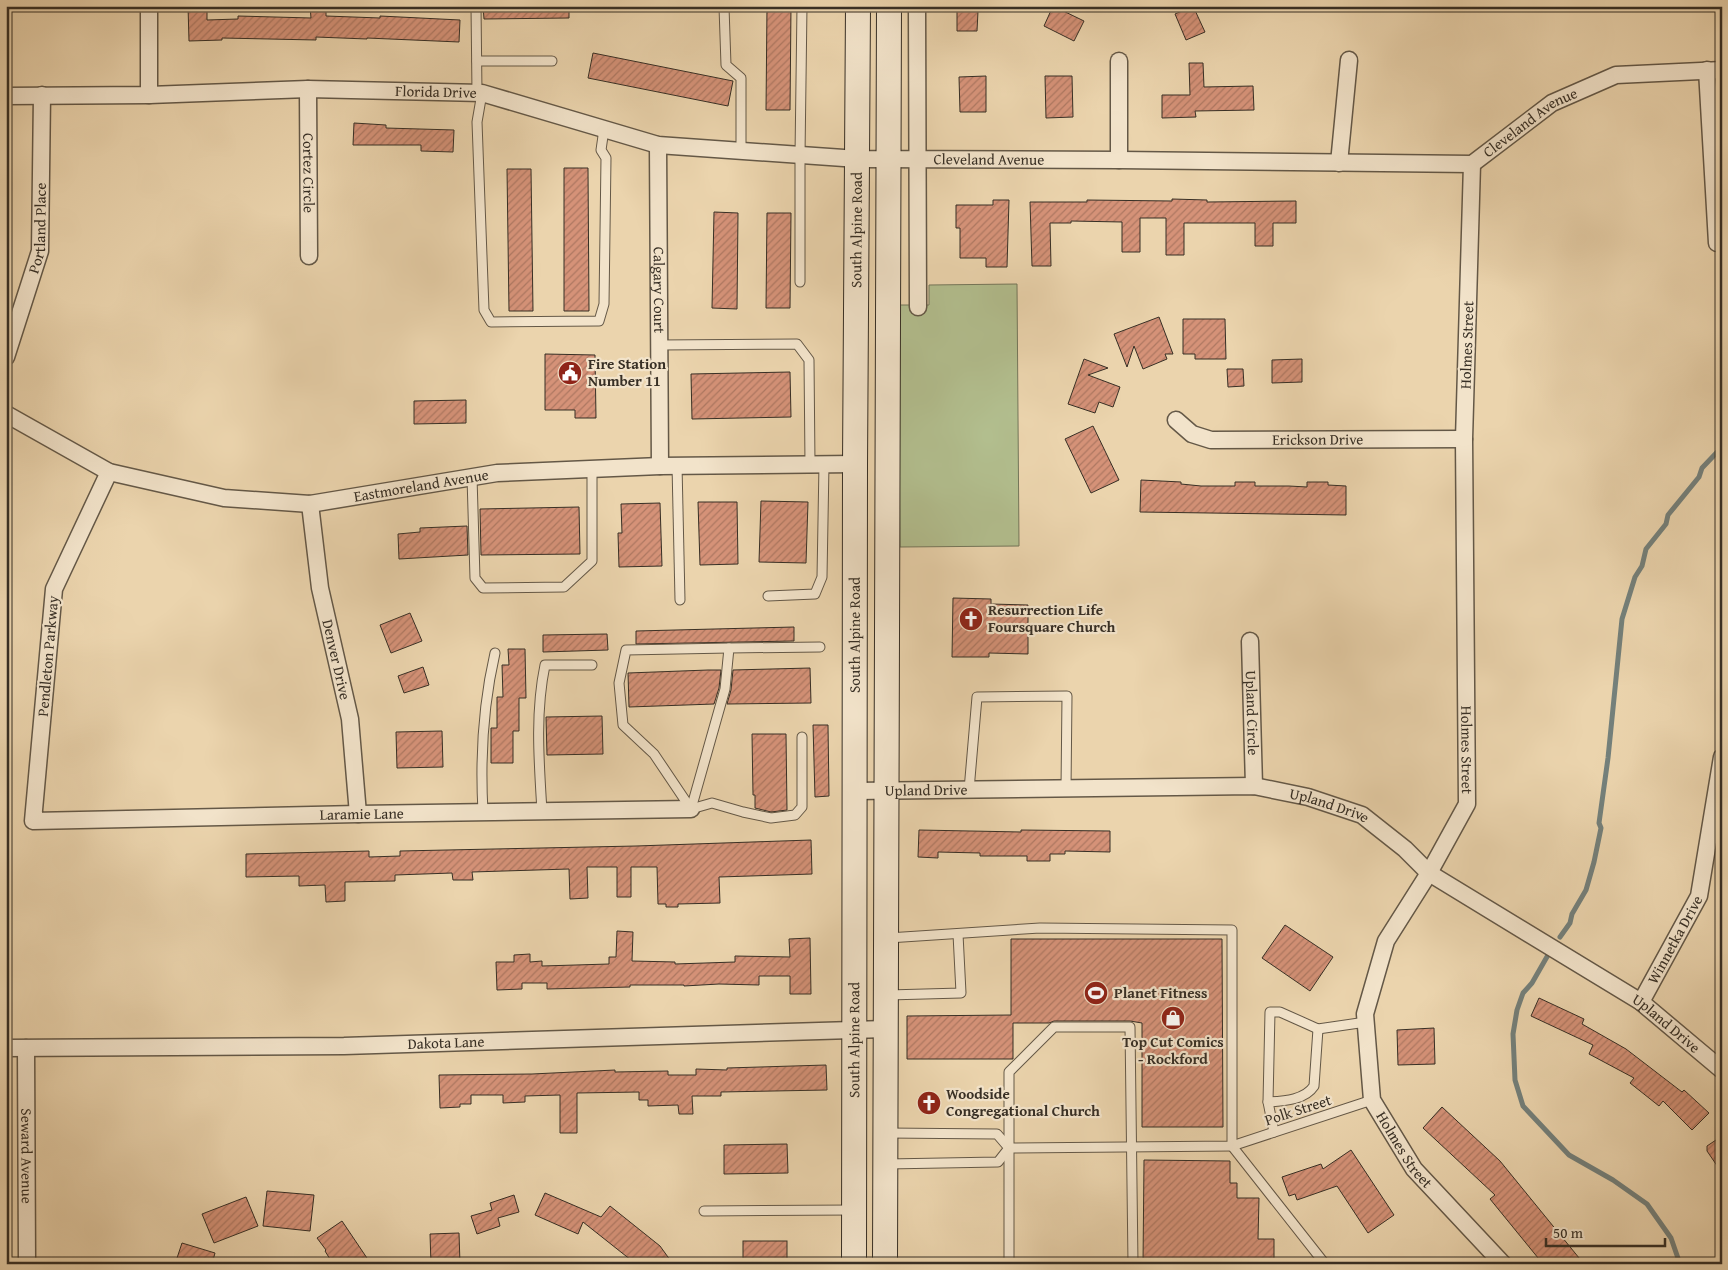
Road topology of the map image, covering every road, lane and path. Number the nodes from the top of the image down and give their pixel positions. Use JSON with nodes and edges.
{"nodes":[{"id":1,"x":149,"y":6,"type":"edge"},
{"id":2,"x":476,"y":6,"type":"edge"},
{"id":3,"x":802,"y":6,"type":"edge"},
{"id":4,"x":858,"y":6,"type":"edge"},
{"id":5,"x":888,"y":6,"type":"edge"},
{"id":6,"x":917,"y":6,"type":"edge"},
{"id":7,"x":724,"y":7,"type":"edge"},
{"id":8,"x":477,"y":60,"type":"junction"},
{"id":9,"x":552,"y":60,"type":"dead end"},
{"id":10,"x":1350,"y":60,"type":"dead end"},
{"id":11,"x":1119,"y":61,"type":"dead end"},
{"id":12,"x":1715,"y":70,"type":"edge"},
{"id":13,"x":308,"y":89,"type":"junction"},
{"id":14,"x":480,"y":93,"type":"junction"},
{"id":15,"x":42,"y":95,"type":"junction"},
{"id":16,"x":149,"y":95,"type":"junction"},
{"id":17,"x":6,"y":96,"type":"edge"},
{"id":18,"x":604,"y":129,"type":"junction"},
{"id":19,"x":658,"y":145,"type":"junction"},
{"id":20,"x":741,"y":151,"type":"junction"},
{"id":21,"x":800,"y":155,"type":"junction"},
{"id":22,"x":858,"y":159,"type":"junction"},
{"id":23,"x":888,"y":159,"type":"junction"},
{"id":24,"x":918,"y":159,"type":"junction"},
{"id":25,"x":1119,"y":160,"type":"junction"},
{"id":26,"x":1339,"y":163,"type":"junction"},
{"id":27,"x":1472,"y":164,"type":"junction"},
{"id":28,"x":1717,"y":243,"type":"dead end"},
{"id":29,"x":309,"y":256,"type":"dead end"},
{"id":30,"x":800,"y":282,"type":"dead end"},
{"id":31,"x":918,"y":307,"type":"dead end"},
{"id":32,"x":660,"y":345,"type":"junction"},
{"id":33,"x":6,"y":357,"type":"edge"},
{"id":34,"x":6,"y":414,"type":"edge"},
{"id":35,"x":1176,"y":420,"type":"dead end"},
{"id":36,"x":1464,"y":439,"type":"junction"},
{"id":37,"x":817,"y":464,"type":"junction"},
{"id":38,"x":855,"y":464,"type":"junction"},
{"id":39,"x":677,"y":465,"type":"junction"},
{"id":40,"x":660,"y":466,"type":"junction"},
{"id":41,"x":592,"y":469,"type":"junction"},
{"id":42,"x":109,"y":472,"type":"junction"},
{"id":43,"x":472,"y":477,"type":"junction"},
{"id":44,"x":310,"y":504,"type":"junction"},
{"id":45,"x":768,"y":596,"type":"dead end"},
{"id":46,"x":680,"y":600,"type":"dead end"},
{"id":47,"x":1250,"y":641,"type":"dead end"},
{"id":48,"x":820,"y":647,"type":"dead end"},
{"id":49,"x":729,"y":648,"type":"junction"},
{"id":50,"x":495,"y":653,"type":"dead end"},
{"id":51,"x":592,"y":665,"type":"dead end"},
{"id":52,"x":802,"y":737,"type":"dead end"},
{"id":53,"x":1722,"y":757,"type":"edge"},
{"id":54,"x":1254,"y":786,"type":"junction"},
{"id":55,"x":1066,"y":788,"type":"junction"},
{"id":56,"x":968,"y":790,"type":"junction"},
{"id":57,"x":854,"y":791,"type":"junction"},
{"id":58,"x":886,"y":791,"type":"junction"},
{"id":59,"x":691,"y":809,"type":"junction"},
{"id":60,"x":542,"y":811,"type":"junction"},
{"id":61,"x":483,"y":812,"type":"junction"},
{"id":62,"x":358,"y":814,"type":"junction"},
{"id":63,"x":33,"y":821,"type":"joint"},
{"id":64,"x":1429,"y":873,"type":"junction"},
{"id":65,"x":958,"y":934,"type":"junction"},
{"id":66,"x":885,"y":938,"type":"junction"},
{"id":67,"x":885,"y":995,"type":"junction"},
{"id":68,"x":1641,"y":1002,"type":"junction"},
{"id":69,"x":1366,"y":1022,"type":"junction"},
{"id":70,"x":885,"y":1029,"type":"junction"},
{"id":71,"x":1318,"y":1029,"type":"junction"},
{"id":72,"x":855,"y":1030,"type":"junction"},
{"id":73,"x":6,"y":1048,"type":"edge"},
{"id":74,"x":26,"y":1048,"type":"junction"},
{"id":75,"x":1722,"y":1070,"type":"edge"},
{"id":76,"x":1372,"y":1100,"type":"junction"},
{"id":77,"x":1268,"y":1102,"type":"junction"},
{"id":78,"x":1274,"y":1132,"type":"junction"},
{"id":79,"x":884,"y":1133,"type":"junction"},
{"id":80,"x":1232,"y":1146,"type":"junction"},
{"id":81,"x":1132,"y":1147,"type":"junction"},
{"id":82,"x":1009,"y":1148,"type":"junction"},
{"id":83,"x":884,"y":1164,"type":"junction"},
{"id":84,"x":854,"y":1210,"type":"junction"},
{"id":85,"x":704,"y":1211,"type":"dead end"},
{"id":86,"x":27,"y":1264,"type":"edge"},
{"id":87,"x":854,"y":1264,"type":"edge"},
{"id":88,"x":884,"y":1264,"type":"edge"},
{"id":89,"x":1009,"y":1264,"type":"edge"},
{"id":90,"x":1133,"y":1264,"type":"edge"},
{"id":91,"x":1325,"y":1264,"type":"edge"},
{"id":92,"x":1503,"y":1264,"type":"edge"}],
"edges":[{"from":1,"to":16,"type":"street"},
{"from":2,"to":8,"type":"lane"},
{"from":3,"to":21,"type":"lane"},
{"from":4,"to":22,"type":"main road","name":"South Alpine Road"},
{"from":5,"to":23,"type":"main road","name":"South Alpine Road"},
{"from":6,"to":24,"type":"street"},
{"from":7,"to":20,"type":"lane"},
{"from":8,"to":9,"type":"lane"},
{"from":8,"to":14,"type":"lane"},
{"from":10,"to":26,"type":"street"},
{"from":11,"to":25,"type":"street"},
{"from":12,"to":27,"type":"street","name":"Cleveland Avenue"},
{"from":12,"to":28,"type":"street"},
{"from":13,"to":14,"type":"street","name":"Florida Drive"},
{"from":13,"to":16,"type":"street","name":"Florida Drive"},
{"from":13,"to":29,"type":"street","name":"Cortez Circle"},
{"from":14,"to":18,"type":"street","name":"Florida Drive"},
{"from":14,"to":18,"type":"lane"},
{"from":15,"to":16,"type":"street","name":"Florida Drive"},
{"from":15,"to":17,"type":"street","name":"Florida Drive"},
{"from":15,"to":33,"type":"street","name":"Portland Place"},
{"from":18,"to":19,"type":"street","name":"Florida Drive"},
{"from":19,"to":20,"type":"street","name":"Florida Drive"},
{"from":19,"to":32,"type":"street","name":"Calgary Court"},
{"from":20,"to":21,"type":"street","name":"Florida Drive"},
{"from":21,"to":22,"type":"street","name":"Florida Drive"},
{"from":21,"to":30,"type":"lane"},
{"from":22,"to":23,"type":"street","name":"Cleveland Avenue"},
{"from":22,"to":38,"type":"main road","name":"South Alpine Road"},
{"from":23,"to":24,"type":"street","name":"Cleveland Avenue"},
{"from":23,"to":58,"type":"main road","name":"South Alpine Road"},
{"from":24,"to":25,"type":"street","name":"Cleveland Avenue"},
{"from":24,"to":31,"type":"street"},
{"from":25,"to":26,"type":"street","name":"Cleveland Avenue"},
{"from":26,"to":27,"type":"street","name":"Cleveland Avenue"},
{"from":27,"to":36,"type":"street","name":"Holmes Street"},
{"from":32,"to":37,"type":"lane"},
{"from":32,"to":40,"type":"street","name":"Calgary Court"},
{"from":34,"to":42,"type":"street","name":"Eastmoreland Avenue"},
{"from":35,"to":36,"type":"street","name":"Erickson Drive"},
{"from":36,"to":64,"type":"street","name":"Holmes Street"},
{"from":37,"to":38,"type":"street","name":"Eastmoreland Avenue"},
{"from":37,"to":39,"type":"street","name":"Eastmoreland Avenue"},
{"from":37,"to":45,"type":"lane"},
{"from":38,"to":57,"type":"main road","name":"South Alpine Road"},
{"from":39,"to":40,"type":"street","name":"Eastmoreland Avenue"},
{"from":39,"to":46,"type":"lane"},
{"from":40,"to":41,"type":"street","name":"Eastmoreland Avenue"},
{"from":41,"to":43,"type":"street","name":"Eastmoreland Avenue"},
{"from":41,"to":43,"type":"lane"},
{"from":42,"to":44,"type":"street","name":"Eastmoreland Avenue"},
{"from":42,"to":63,"type":"street","name":"Pendleton Parkway"},
{"from":43,"to":44,"type":"street","name":"Eastmoreland Avenue"},
{"from":44,"to":62,"type":"street","name":"Denver Drive"},
{"from":47,"to":54,"type":"street","name":"Upland Circle"},
{"from":48,"to":49,"type":"lane"},
{"from":49,"to":59,"type":"lane"},
{"from":49,"to":59,"type":"lane"},
{"from":50,"to":61,"type":"lane"},
{"from":51,"to":60,"type":"lane"},
{"from":52,"to":59,"type":"lane"},
{"from":53,"to":68,"type":"street","name":"Winnetka Drive"},
{"from":54,"to":55,"type":"street","name":"Upland Drive"},
{"from":54,"to":64,"type":"street","name":"Upland Drive"},
{"from":55,"to":56,"type":"street","name":"Upland Drive"},
{"from":55,"to":56,"type":"lane"},
{"from":56,"to":58,"type":"street","name":"Upland Drive"},
{"from":57,"to":58,"type":"street","name":"Upland Drive"},
{"from":57,"to":72,"type":"main road","name":"South Alpine Road"},
{"from":58,"to":66,"type":"main road","name":"South Alpine Road"},
{"from":59,"to":60,"type":"street","name":"Laramie Lane"},
{"from":60,"to":61,"type":"street","name":"Laramie Lane"},
{"from":61,"to":62,"type":"street","name":"Laramie Lane"},
{"from":62,"to":63,"type":"street","name":"Laramie Lane"},
{"from":64,"to":68,"type":"street","name":"Upland Drive"},
{"from":64,"to":69,"type":"street","name":"Holmes Street"},
{"from":65,"to":66,"type":"lane"},
{"from":65,"to":67,"type":"lane"},
{"from":65,"to":80,"type":"lane"},
{"from":66,"to":67,"type":"main road","name":"South Alpine Road"},
{"from":67,"to":70,"type":"main road","name":"South Alpine Road"},
{"from":68,"to":75,"type":"street","name":"Upland Drive"},
{"from":69,"to":71,"type":"lane"},
{"from":69,"to":76,"type":"street","name":"Holmes Street"},
{"from":70,"to":72,"type":"street","name":"Dakota Lane"},
{"from":70,"to":79,"type":"main road","name":"South Alpine Road"},
{"from":71,"to":77,"type":"lane"},
{"from":71,"to":77,"type":"lane"},
{"from":72,"to":74,"type":"street","name":"Dakota Lane"},
{"from":72,"to":84,"type":"main road","name":"South Alpine Road"},
{"from":73,"to":74,"type":"street","name":"Dakota Lane"},
{"from":74,"to":86,"type":"street","name":"Seward Avenue"},
{"from":76,"to":78,"type":"lane","name":"Polk Street"},
{"from":76,"to":92,"type":"street","name":"Holmes Street"},
{"from":77,"to":78,"type":"lane"},
{"from":78,"to":80,"type":"lane","name":"Polk Street"},
{"from":79,"to":82,"type":"lane"},
{"from":79,"to":83,"type":"main road","name":"South Alpine Road"},
{"from":80,"to":81,"type":"lane","name":"Polk Street"},
{"from":80,"to":91,"type":"lane"},
{"from":81,"to":82,"type":"lane","name":"Polk Street"},
{"from":81,"to":82,"type":"lane"},
{"from":81,"to":90,"type":"lane"},
{"from":82,"to":83,"type":"lane"},
{"from":82,"to":89,"type":"lane"},
{"from":83,"to":88,"type":"main road","name":"South Alpine Road"},
{"from":84,"to":85,"type":"lane"},
{"from":84,"to":87,"type":"main road","name":"South Alpine Road"}]}
